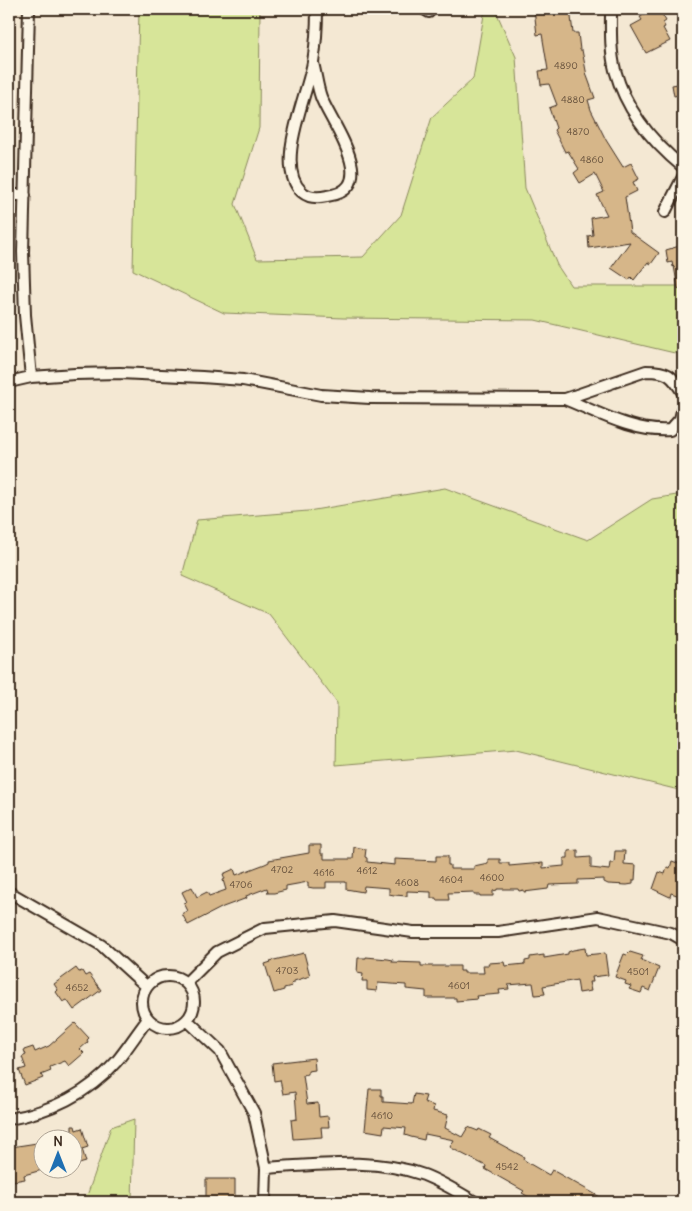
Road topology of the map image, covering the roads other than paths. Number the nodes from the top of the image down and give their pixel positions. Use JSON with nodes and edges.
{"nodes":[{"id":1,"x":29,"y":9,"type":"edge"},
{"id":2,"x":317,"y":9,"type":"edge"},
{"id":3,"x":610,"y":9,"type":"edge"},
{"id":4,"x":313,"y":63,"type":"junction"},
{"id":5,"x":683,"y":167,"type":"edge"},
{"id":6,"x":683,"y":177,"type":"edge"},
{"id":7,"x":9,"y":195,"type":"edge"},
{"id":8,"x":25,"y":196,"type":"junction"},
{"id":9,"x":665,"y":212,"type":"dead end"},
{"id":10,"x":32,"y":377,"type":"junction"},
{"id":11,"x":9,"y":382,"type":"edge"},
{"id":12,"x":683,"y":393,"type":"edge"},
{"id":13,"x":565,"y":399,"type":"junction"},
{"id":14,"x":683,"y":407,"type":"edge"},
{"id":15,"x":9,"y":892,"type":"edge"},
{"id":16,"x":683,"y":940,"type":"edge"},
{"id":17,"x":186,"y":983,"type":"junction"},
{"id":18,"x":146,"y":986,"type":"junction"},
{"id":19,"x":148,"y":1019,"type":"junction"},
{"id":20,"x":187,"y":1020,"type":"junction"},
{"id":21,"x":9,"y":1119,"type":"edge"},
{"id":22,"x":266,"y":1168,"type":"junction"},
{"id":23,"x":265,"y":1202,"type":"edge"},
{"id":24,"x":475,"y":1202,"type":"edge"}],
"edges":[{"from":1,"to":8,"type":"street"},
{"from":2,"to":4,"type":"street"},
{"from":3,"to":5,"type":"street"},
{"from":4,"to":4,"type":"street"},
{"from":6,"to":9,"type":"street"},
{"from":7,"to":8,"type":"street"},
{"from":8,"to":10,"type":"street"},
{"from":10,"to":11,"type":"street"},
{"from":10,"to":13,"type":"street"},
{"from":12,"to":13,"type":"street"},
{"from":13,"to":14,"type":"street"},
{"from":15,"to":18,"type":"street"},
{"from":16,"to":17,"type":"street"},
{"from":17,"to":18,"type":"street"},
{"from":17,"to":20,"type":"street"},
{"from":18,"to":19,"type":"street"},
{"from":19,"to":20,"type":"street"},
{"from":19,"to":21,"type":"street"},
{"from":20,"to":22,"type":"street"},
{"from":22,"to":23,"type":"street"},
{"from":22,"to":24,"type":"street"}]}
